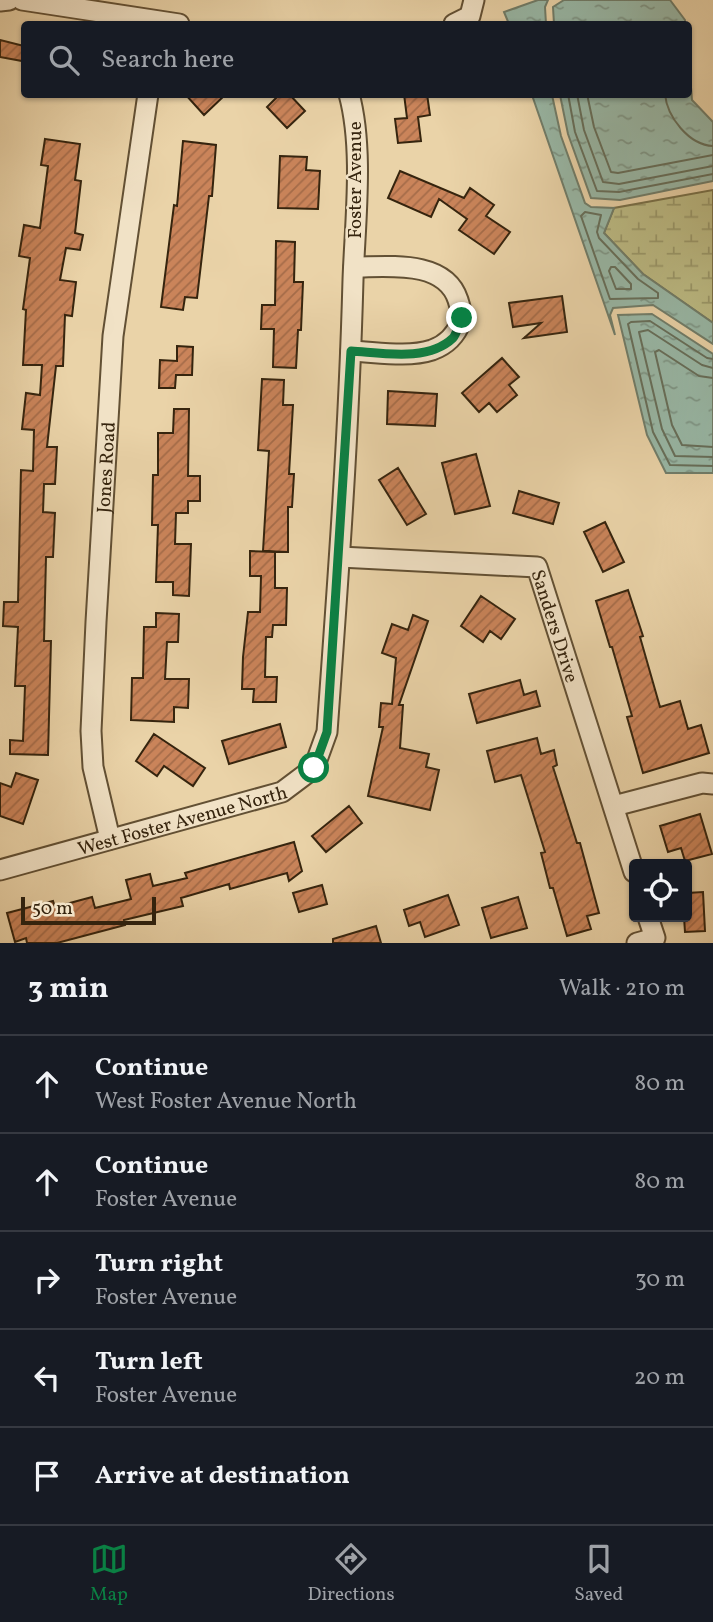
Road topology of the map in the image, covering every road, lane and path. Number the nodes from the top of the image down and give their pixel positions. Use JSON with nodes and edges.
{"nodes":[{"id":1,"x":9,"y":0,"type":"edge"},
{"id":2,"x":22,"y":0,"type":"edge"},
{"id":3,"x":474,"y":0,"type":"edge"},
{"id":4,"x":0,"y":1,"type":"edge"},
{"id":5,"x":147,"y":21,"type":"edge"},
{"id":6,"x":460,"y":21,"type":"edge"},
{"id":7,"x":147,"y":98,"type":"edge"},
{"id":8,"x":350,"y":98,"type":"edge"},
{"id":9,"x":354,"y":267,"type":"junction"},
{"id":10,"x":351,"y":351,"type":"junction"},
{"id":11,"x":340,"y":557,"type":"junction"},
{"id":12,"x":713,"y":784,"type":"edge"},
{"id":13,"x":614,"y":806,"type":"junction"},
{"id":14,"x":110,"y":838,"type":"junction"},
{"id":15,"x":630,"y":859,"type":"edge"},
{"id":16,"x":0,"y":870,"type":"edge"},
{"id":17,"x":650,"y":922,"type":"edge"},
{"id":18,"x":637,"y":943,"type":"edge"}],
"edges":[{"from":1,"to":4,"type":"street"},
{"from":2,"to":5,"type":"street"},
{"from":3,"to":6,"type":"street"},
{"from":7,"to":14,"type":"street","name":"Jones Road"},
{"from":8,"to":9,"type":"street","name":"Foster Avenue"},
{"from":9,"to":10,"type":"street","name":"Foster Avenue"},
{"from":9,"to":10,"type":"street","name":"Foster Avenue"},
{"from":10,"to":11,"type":"street","name":"Foster Avenue"},
{"from":11,"to":13,"type":"street","name":"Sanders Drive"},
{"from":11,"to":14,"type":"street","name":"West Foster Avenue North"},
{"from":12,"to":13,"type":"street"},
{"from":13,"to":15,"type":"street","name":"Sanders Drive"},
{"from":14,"to":16,"type":"street","name":"West Foster Avenue North"},
{"from":17,"to":18,"type":"street"}]}
